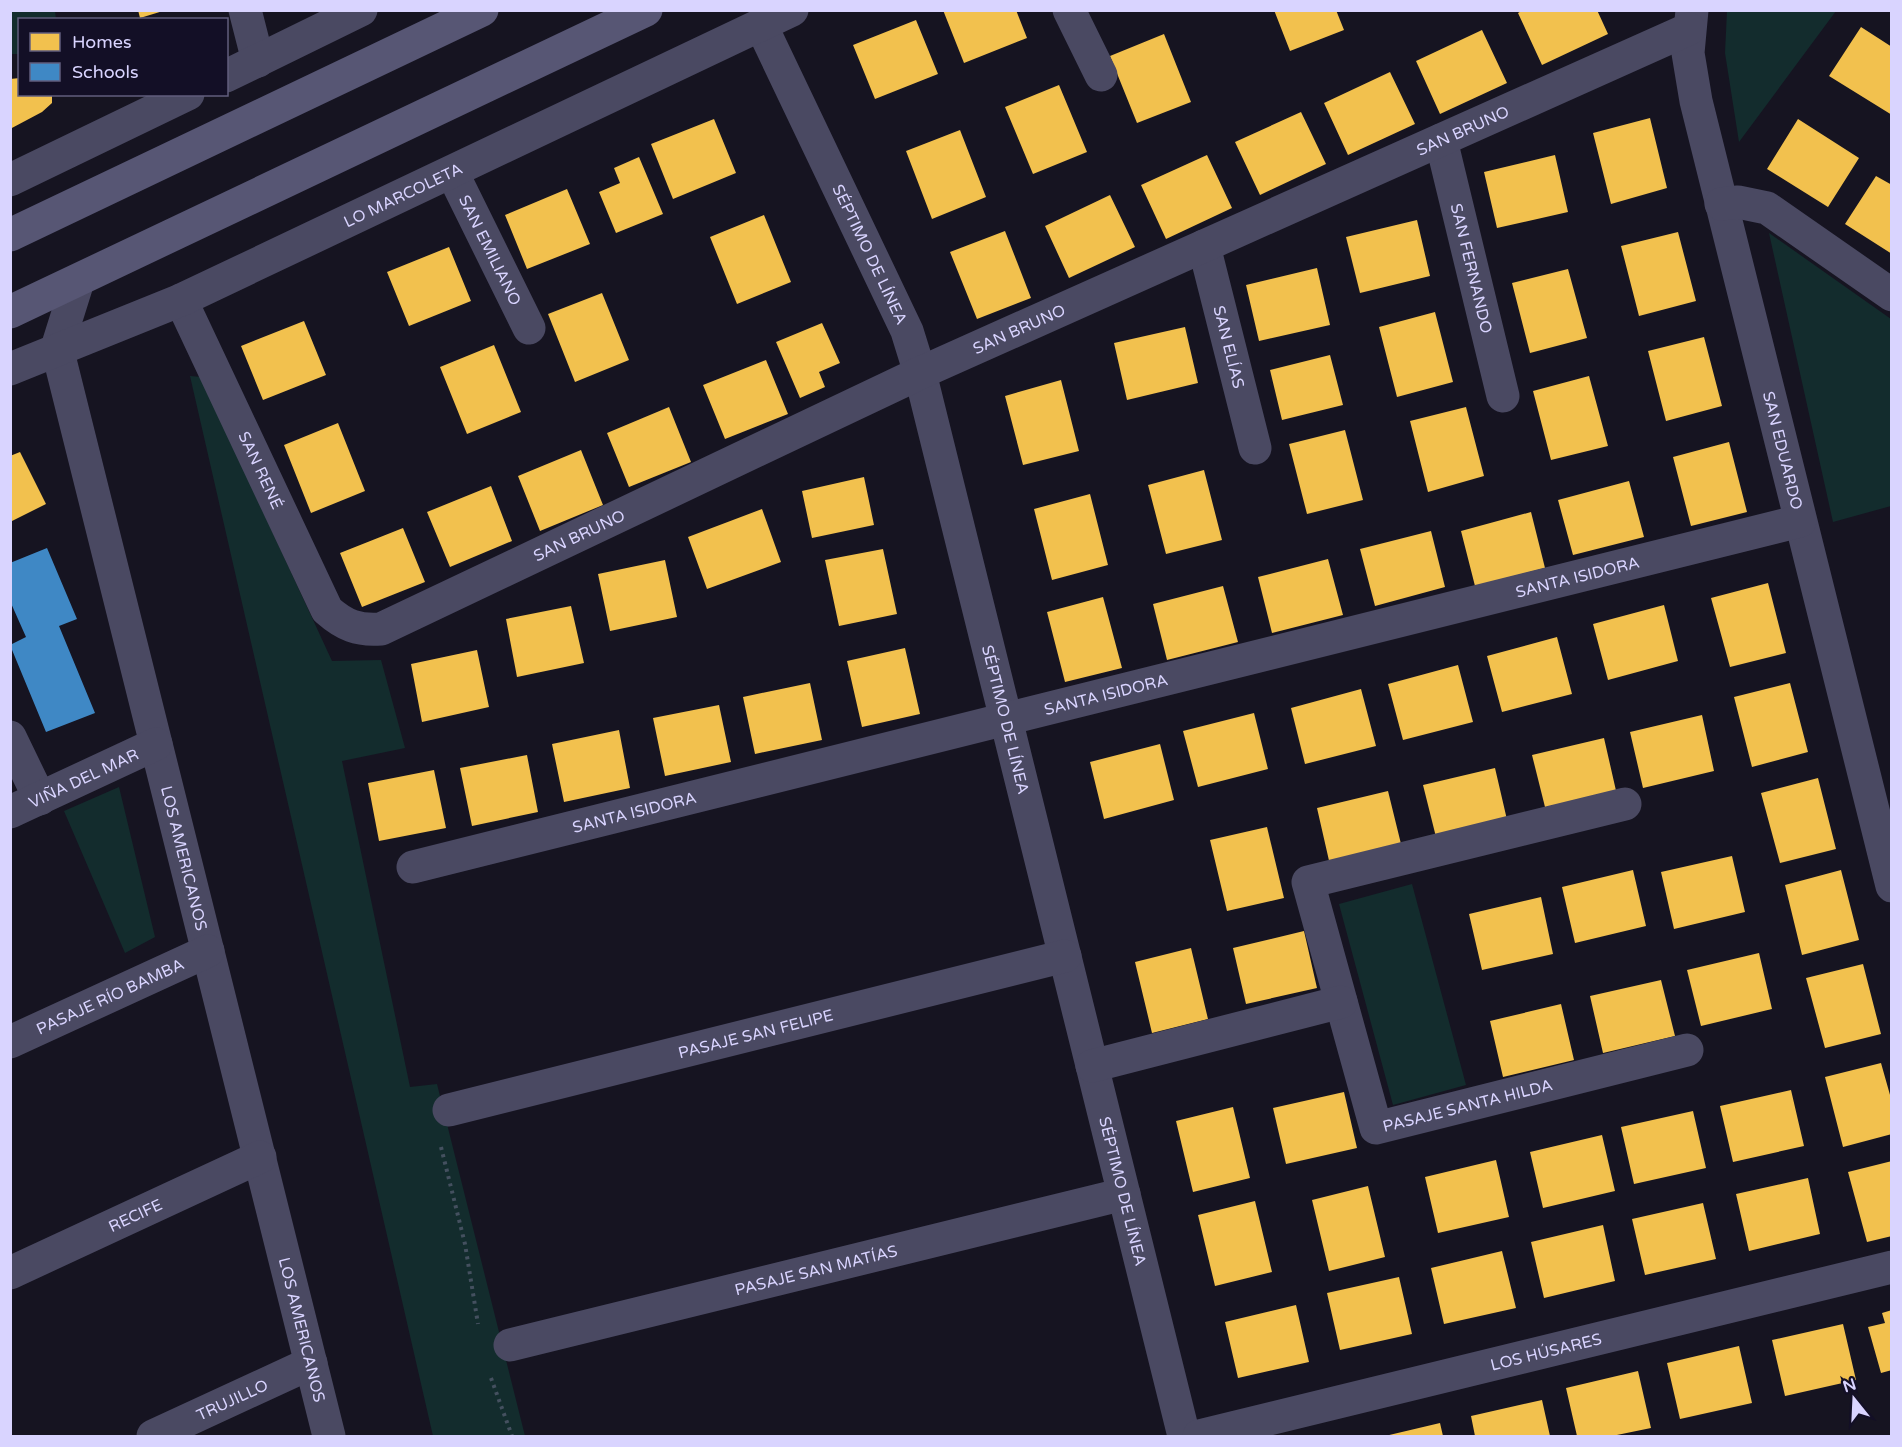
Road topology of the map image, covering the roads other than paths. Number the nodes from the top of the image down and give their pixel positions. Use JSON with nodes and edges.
{"nodes":[{"id":1,"x":245,"y":10,"type":"edge"},
{"id":2,"x":361,"y":10,"type":"edge"},
{"id":3,"x":483,"y":10,"type":"edge"},
{"id":4,"x":646,"y":10,"type":"edge"},
{"id":5,"x":792,"y":10,"type":"edge"},
{"id":6,"x":1069,"y":10,"type":"edge"},
{"id":7,"x":1690,"y":20,"type":"edge"},
{"id":8,"x":761,"y":25,"type":"junction"},
{"id":9,"x":258,"y":61,"type":"junction"},
{"id":10,"x":228,"y":75,"type":"edge"},
{"id":11,"x":1101,"y":75,"type":"dead end"},
{"id":12,"x":184,"y":96,"type":"edge"},
{"id":13,"x":1441,"y":140,"type":"junction"},
{"id":14,"x":452,"y":172,"type":"junction"},
{"id":15,"x":10,"y":180,"type":"edge"},
{"id":16,"x":1721,"y":204,"type":"junction"},
{"id":17,"x":10,"y":235,"type":"edge"},
{"id":18,"x":1204,"y":246,"type":"junction"},
{"id":19,"x":78,"y":280,"type":"junction"},
{"id":20,"x":1892,"y":295,"type":"edge"},
{"id":21,"x":181,"y":300,"type":"junction"},
{"id":22,"x":10,"y":312,"type":"edge"},
{"id":23,"x":529,"y":328,"type":"dead end"},
{"id":24,"x":57,"y":348,"type":"junction"},
{"id":25,"x":10,"y":369,"type":"edge"},
{"id":26,"x":920,"y":373,"type":"junction"},
{"id":27,"x":1503,"y":396,"type":"dead end"},
{"id":28,"x":1255,"y":448,"type":"dead end"},
{"id":29,"x":1800,"y":521,"type":"junction"},
{"id":30,"x":353,"y":628,"type":"joint"},
{"id":31,"x":1006,"y":719,"type":"junction"},
{"id":32,"x":10,"y":737,"type":"edge"},
{"id":33,"x":156,"y":744,"type":"junction"},
{"id":34,"x":40,"y":799,"type":"junction"},
{"id":35,"x":1625,"y":804,"type":"dead end"},
{"id":36,"x":10,"y":812,"type":"edge"},
{"id":37,"x":413,"y":867,"type":"dead end"},
{"id":38,"x":1892,"y":886,"type":"edge"},
{"id":39,"x":208,"y":951,"type":"junction"},
{"id":40,"x":1065,"y":956,"type":"junction"},
{"id":41,"x":1341,"y":1002,"type":"junction"},
{"id":42,"x":10,"y":1042,"type":"edge"},
{"id":43,"x":1687,"y":1050,"type":"dead end"},
{"id":44,"x":1092,"y":1066,"type":"junction"},
{"id":45,"x":448,"y":1110,"type":"road end"},
{"id":46,"x":260,"y":1157,"type":"junction"},
{"id":47,"x":1124,"y":1194,"type":"junction"},
{"id":48,"x":1892,"y":1267,"type":"edge"},
{"id":49,"x":10,"y":1273,"type":"edge"},
{"id":50,"x":510,"y":1345,"type":"dead end"},
{"id":51,"x":311,"y":1363,"type":"junction"},
{"id":52,"x":153,"y":1437,"type":"edge"},
{"id":53,"x":329,"y":1437,"type":"edge"},
{"id":54,"x":1184,"y":1437,"type":"edge"},
{"id":55,"x":1200,"y":1437,"type":"edge"}],
"edges":[{"from":1,"to":9,"type":"street"},
{"from":2,"to":9,"type":"street"},
{"from":3,"to":17,"type":"main road"},
{"from":4,"to":19,"type":"main road"},
{"from":5,"to":8,"type":"street","name":"LO MARCOLETA"},
{"from":6,"to":11,"type":"street"},
{"from":7,"to":13,"type":"street","name":"SAN BRUNO"},
{"from":7,"to":16,"type":"street","name":"SAN EDUARDO"},
{"from":8,"to":14,"type":"street","name":"LO MARCOLETA"},
{"from":8,"to":26,"type":"street","name":"SÉPTIMO DE LÍNEA"},
{"from":9,"to":10,"type":"street"},
{"from":12,"to":15,"type":"street"},
{"from":13,"to":18,"type":"street","name":"SAN BRUNO"},
{"from":13,"to":27,"type":"street","name":"SAN FERNANDO"},
{"from":14,"to":21,"type":"street","name":"LO MARCOLETA"},
{"from":14,"to":23,"type":"street","name":"SAN EMILIANO"},
{"from":16,"to":20,"type":"street"},
{"from":16,"to":29,"type":"street","name":"SAN EDUARDO"},
{"from":18,"to":26,"type":"street","name":"SAN BRUNO"},
{"from":18,"to":28,"type":"street","name":"SAN ELÍAS"},
{"from":19,"to":22,"type":"main road"},
{"from":19,"to":24,"type":"street"},
{"from":21,"to":24,"type":"street","name":"LO MARCOLETA"},
{"from":21,"to":30,"type":"street","name":"SAN RENÉ"},
{"from":24,"to":25,"type":"street","name":"LO MARCOLETA"},
{"from":24,"to":33,"type":"street","name":"LOS AMERICANOS"},
{"from":26,"to":30,"type":"street","name":"SAN BRUNO"},
{"from":26,"to":31,"type":"street","name":"SÉPTIMO DE LÍNEA"},
{"from":29,"to":31,"type":"street","name":"SANTA ISIDORA"},
{"from":29,"to":38,"type":"street","name":"SAN EDUARDO"},
{"from":31,"to":37,"type":"street","name":"SANTA ISIDORA"},
{"from":31,"to":40,"type":"street","name":"SÉPTIMO DE LÍNEA"},
{"from":32,"to":34,"type":"street"},
{"from":33,"to":34,"type":"street","name":"VIÑA DEL MAR"},
{"from":33,"to":39,"type":"street","name":"LOS AMERICANOS"},
{"from":34,"to":36,"type":"street","name":"VIÑA DEL MAR"},
{"from":35,"to":41,"type":"street","name":"PASAJE SANTA HILDA"},
{"from":39,"to":42,"type":"street","name":"PASAJE RÍO BAMBA"},
{"from":39,"to":46,"type":"street","name":"LOS AMERICANOS"},
{"from":40,"to":44,"type":"street","name":"SÉPTIMO DE LÍNEA"},
{"from":40,"to":45,"type":"street","name":"PASAJE SAN FELIPE"},
{"from":41,"to":43,"type":"street","name":"PASAJE SANTA HILDA"},
{"from":41,"to":44,"type":"street"},
{"from":44,"to":47,"type":"street","name":"SÉPTIMO DE LÍNEA"},
{"from":46,"to":49,"type":"street","name":"RECIFE"},
{"from":46,"to":51,"type":"street","name":"LOS AMERICANOS"},
{"from":47,"to":50,"type":"street","name":"PASAJE SAN MATÍAS"},
{"from":47,"to":54,"type":"street","name":"SÉPTIMO DE LÍNEA"},
{"from":48,"to":55,"type":"street","name":"LOS HÚSARES"},
{"from":51,"to":52,"type":"street","name":"TRUJILLO"},
{"from":51,"to":53,"type":"street","name":"LOS AMERICANOS"}]}
